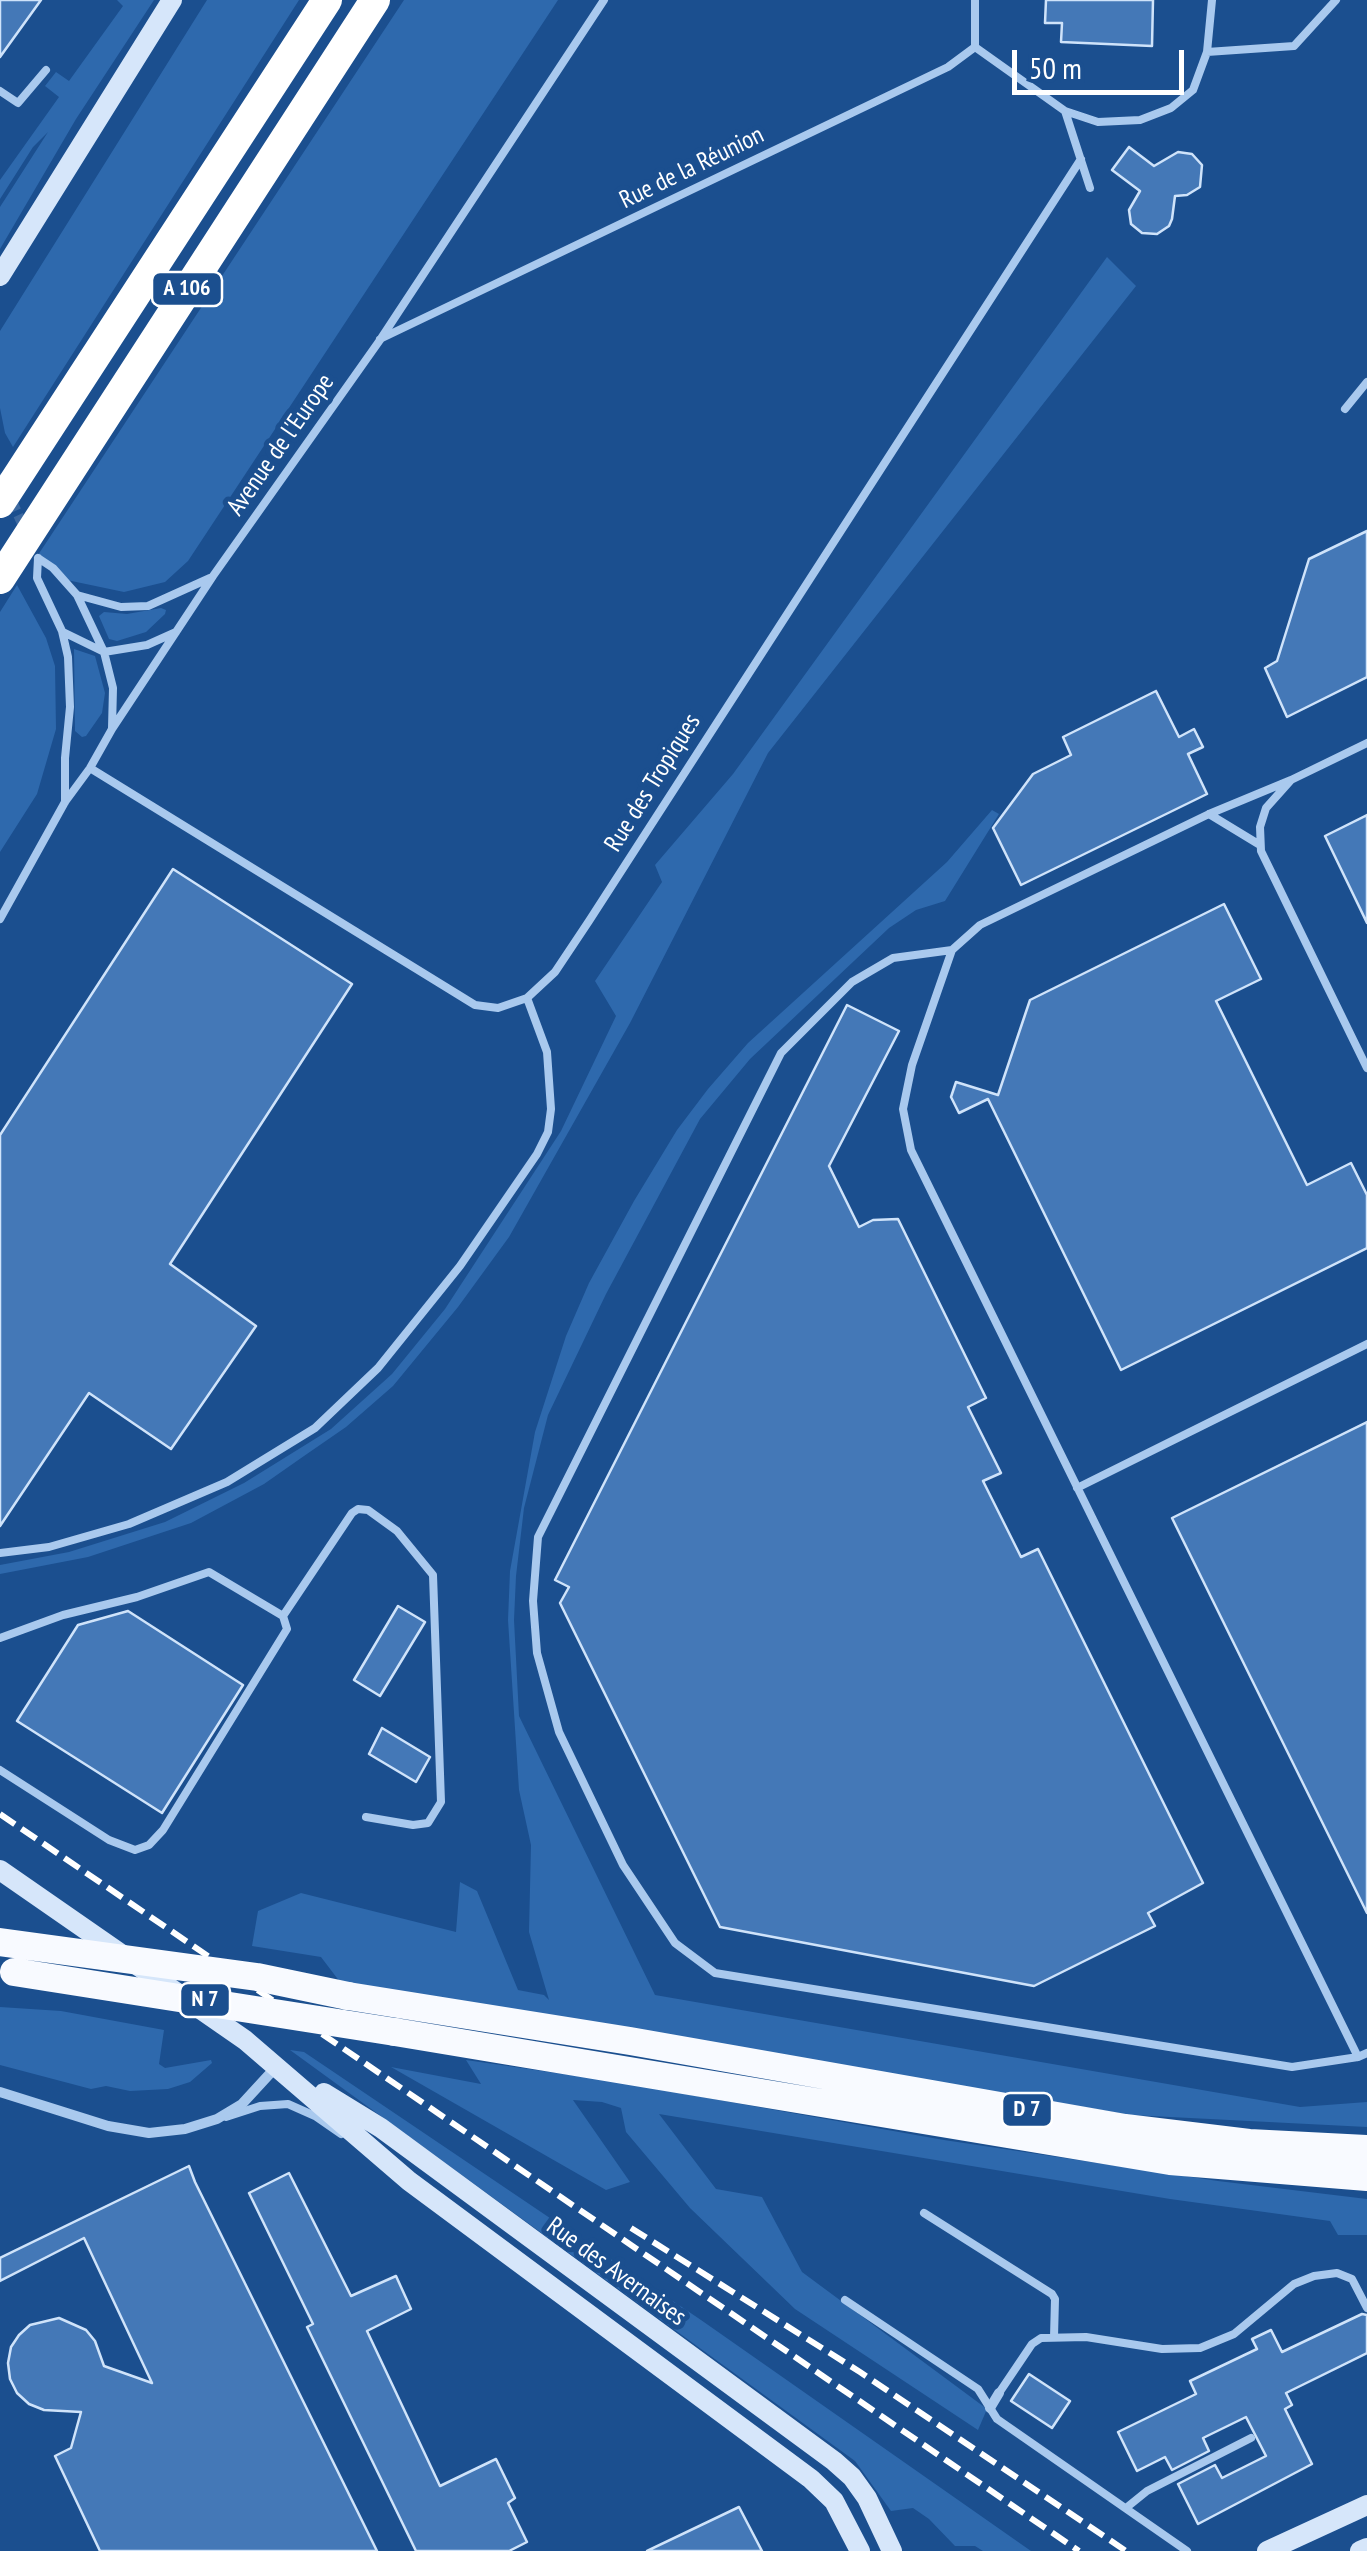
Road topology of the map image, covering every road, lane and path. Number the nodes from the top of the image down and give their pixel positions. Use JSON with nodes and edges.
{"nodes":[{"id":1,"x":172,"y":0,"type":"edge"},
{"id":2,"x":327,"y":0,"type":"edge"},
{"id":3,"x":375,"y":0,"type":"edge"},
{"id":4,"x":604,"y":0,"type":"edge"},
{"id":5,"x":975,"y":0,"type":"edge"},
{"id":6,"x":1212,"y":0,"type":"edge"},
{"id":7,"x":1336,"y":0,"type":"edge"},
{"id":8,"x":975,"y":48,"type":"junction"},
{"id":9,"x":1207,"y":52,"type":"junction"},
{"id":10,"x":46,"y":70,"type":"dead end"},
{"id":11,"x":0,"y":91,"type":"edge"},
{"id":12,"x":1065,"y":111,"type":"junction"},
{"id":13,"x":1081,"y":159,"type":"junction"},
{"id":14,"x":1090,"y":188,"type":"dead end"},
{"id":15,"x":0,"y":276,"type":"edge"},
{"id":16,"x":380,"y":340,"type":"junction"},
{"id":17,"x":1367,"y":382,"type":"edge"},
{"id":18,"x":1345,"y":408,"type":"dead end"},
{"id":19,"x":0,"y":503,"type":"edge"},
{"id":20,"x":214,"y":576,"type":"junction"},
{"id":21,"x":0,"y":579,"type":"edge"},
{"id":22,"x":76,"y":594,"type":"junction"},
{"id":23,"x":62,"y":631,"type":"junction"},
{"id":24,"x":176,"y":632,"type":"junction"},
{"id":25,"x":104,"y":652,"type":"junction"},
{"id":26,"x":112,"y":729,"type":"junction"},
{"id":27,"x":1367,"y":744,"type":"edge"},
{"id":28,"x":90,"y":768,"type":"junction"},
{"id":29,"x":1291,"y":780,"type":"junction"},
{"id":30,"x":65,"y":802,"type":"junction"},
{"id":31,"x":1209,"y":814,"type":"junction"},
{"id":32,"x":1260,"y":845,"type":"junction"},
{"id":33,"x":0,"y":919,"type":"edge"},
{"id":34,"x":952,"y":950,"type":"junction"},
{"id":35,"x":528,"y":998,"type":"junction"},
{"id":36,"x":1367,"y":1068,"type":"edge"},
{"id":37,"x":1367,"y":1344,"type":"edge"},
{"id":38,"x":1077,"y":1488,"type":"junction"},
{"id":39,"x":0,"y":1553,"type":"edge"},
{"id":40,"x":283,"y":1616,"type":"junction"},
{"id":41,"x":0,"y":1638,"type":"edge"},
{"id":42,"x":0,"y":1770,"type":"edge"},
{"id":43,"x":366,"y":1817,"type":"dead end"},
{"id":44,"x":0,"y":1870,"type":"edge"},
{"id":45,"x":0,"y":1942,"type":"edge"},
{"id":46,"x":7,"y":1972,"type":"edge"},
{"id":47,"x":689,"y":2052,"type":"joint"},
{"id":48,"x":1362,"y":2055,"type":"edge"},
{"id":49,"x":278,"y":2065,"type":"junction"},
{"id":50,"x":702,"y":2083,"type":"joint"},
{"id":51,"x":0,"y":2092,"type":"edge"},
{"id":52,"x":217,"y":2120,"type":"junction"},
{"id":53,"x":1367,"y":2149,"type":"edge"},
{"id":54,"x":1367,"y":2177,"type":"edge"},
{"id":55,"x":408,"y":2180,"type":"junction"},
{"id":56,"x":924,"y":2213,"type":"dead end"},
{"id":57,"x":845,"y":2300,"type":"dead end"},
{"id":58,"x":1367,"y":2308,"type":"edge"},
{"id":59,"x":1054,"y":2337,"type":"junction"},
{"id":60,"x":998,"y":2392,"type":"joint"},
{"id":61,"x":990,"y":2408,"type":"junction"},
{"id":62,"x":1251,"y":2438,"type":"dead end"},
{"id":63,"x":1367,"y":2505,"type":"edge"},
{"id":64,"x":1126,"y":2508,"type":"junction"},
{"id":65,"x":1367,"y":2548,"type":"edge"},
{"id":66,"x":860,"y":2551,"type":"edge"},
{"id":67,"x":892,"y":2551,"type":"edge"},
{"id":68,"x":1187,"y":2551,"type":"edge"},
{"id":69,"x":1267,"y":2551,"type":"edge"},
{"id":70,"x":1360,"y":2551,"type":"edge"}],
"edges":[{"from":1,"to":15,"type":"main road"},
{"from":2,"to":19,"type":"highway","number":"A 106"},
{"from":3,"to":21,"type":"highway","number":"A 106"},
{"from":4,"to":16,"type":"lane","name":"Avenue de l'Europe"},
{"from":5,"to":8,"type":"lane"},
{"from":6,"to":9,"type":"lane"},
{"from":7,"to":9,"type":"lane"},
{"from":8,"to":12,"type":"lane"},
{"from":8,"to":16,"type":"lane","name":"Rue de la Réunion"},
{"from":9,"to":12,"type":"lane"},
{"from":10,"to":11,"type":"lane"},
{"from":12,"to":13,"type":"lane"},
{"from":13,"to":14,"type":"lane"},
{"from":13,"to":35,"type":"lane","name":"Rue des Tropiques"},
{"from":16,"to":20,"type":"lane","name":"Avenue de l'Europe"},
{"from":17,"to":18,"type":"lane"},
{"from":20,"to":22,"type":"lane"},
{"from":20,"to":24,"type":"lane","name":"Avenue de l'Europe"},
{"from":22,"to":23,"type":"lane"},
{"from":22,"to":25,"type":"lane"},
{"from":23,"to":25,"type":"lane"},
{"from":23,"to":30,"type":"lane"},
{"from":24,"to":25,"type":"lane"},
{"from":24,"to":26,"type":"lane","name":"Avenue de l'Europe"},
{"from":25,"to":26,"type":"lane"},
{"from":26,"to":28,"type":"lane","name":"Avenue de l'Europe"},
{"from":27,"to":29,"type":"lane"},
{"from":28,"to":30,"type":"lane","name":"Avenue de l'Europe"},
{"from":28,"to":35,"type":"lane"},
{"from":29,"to":31,"type":"lane"},
{"from":29,"to":32,"type":"lane"},
{"from":30,"to":33,"type":"lane","name":"Avenue de l'Europe"},
{"from":31,"to":32,"type":"lane"},
{"from":31,"to":34,"type":"lane"},
{"from":32,"to":36,"type":"lane"},
{"from":34,"to":38,"type":"lane"},
{"from":34,"to":48,"type":"lane"},
{"from":35,"to":39,"type":"lane"},
{"from":37,"to":38,"type":"lane"},
{"from":38,"to":48,"type":"lane"},
{"from":40,"to":41,"type":"lane"},
{"from":40,"to":42,"type":"lane"},
{"from":40,"to":43,"type":"lane"},
{"from":44,"to":49,"type":"main road","name":"Rue des Avernaises"},
{"from":45,"to":47,"type":"highway","number":"N 7","bridge":true},
{"from":46,"to":50,"type":"highway","number":"N 7","bridge":true},
{"from":47,"to":53,"type":"highway","number":"D 7"},
{"from":49,"to":52,"type":"street"},
{"from":49,"to":55,"type":"main road","name":"Rue des Avernaises"},
{"from":49,"to":67,"type":"main road","name":"Rue des Avernaises"},
{"from":50,"to":54,"type":"highway","number":"D 7"},
{"from":51,"to":52,"type":"street"},
{"from":52,"to":55,"type":"lane"},
{"from":55,"to":66,"type":"main road","name":"Rue des Avernaises"},
{"from":56,"to":59,"type":"lane"},
{"from":57,"to":61,"type":"lane"},
{"from":58,"to":59,"type":"lane"},
{"from":59,"to":60,"type":"lane"},
{"from":60,"to":61,"type":"street"},
{"from":61,"to":64,"type":"lane"},
{"from":62,"to":64,"type":"lane"},
{"from":63,"to":69,"type":"main road"},
{"from":64,"to":68,"type":"lane"},
{"from":65,"to":70,"type":"main road"}]}
